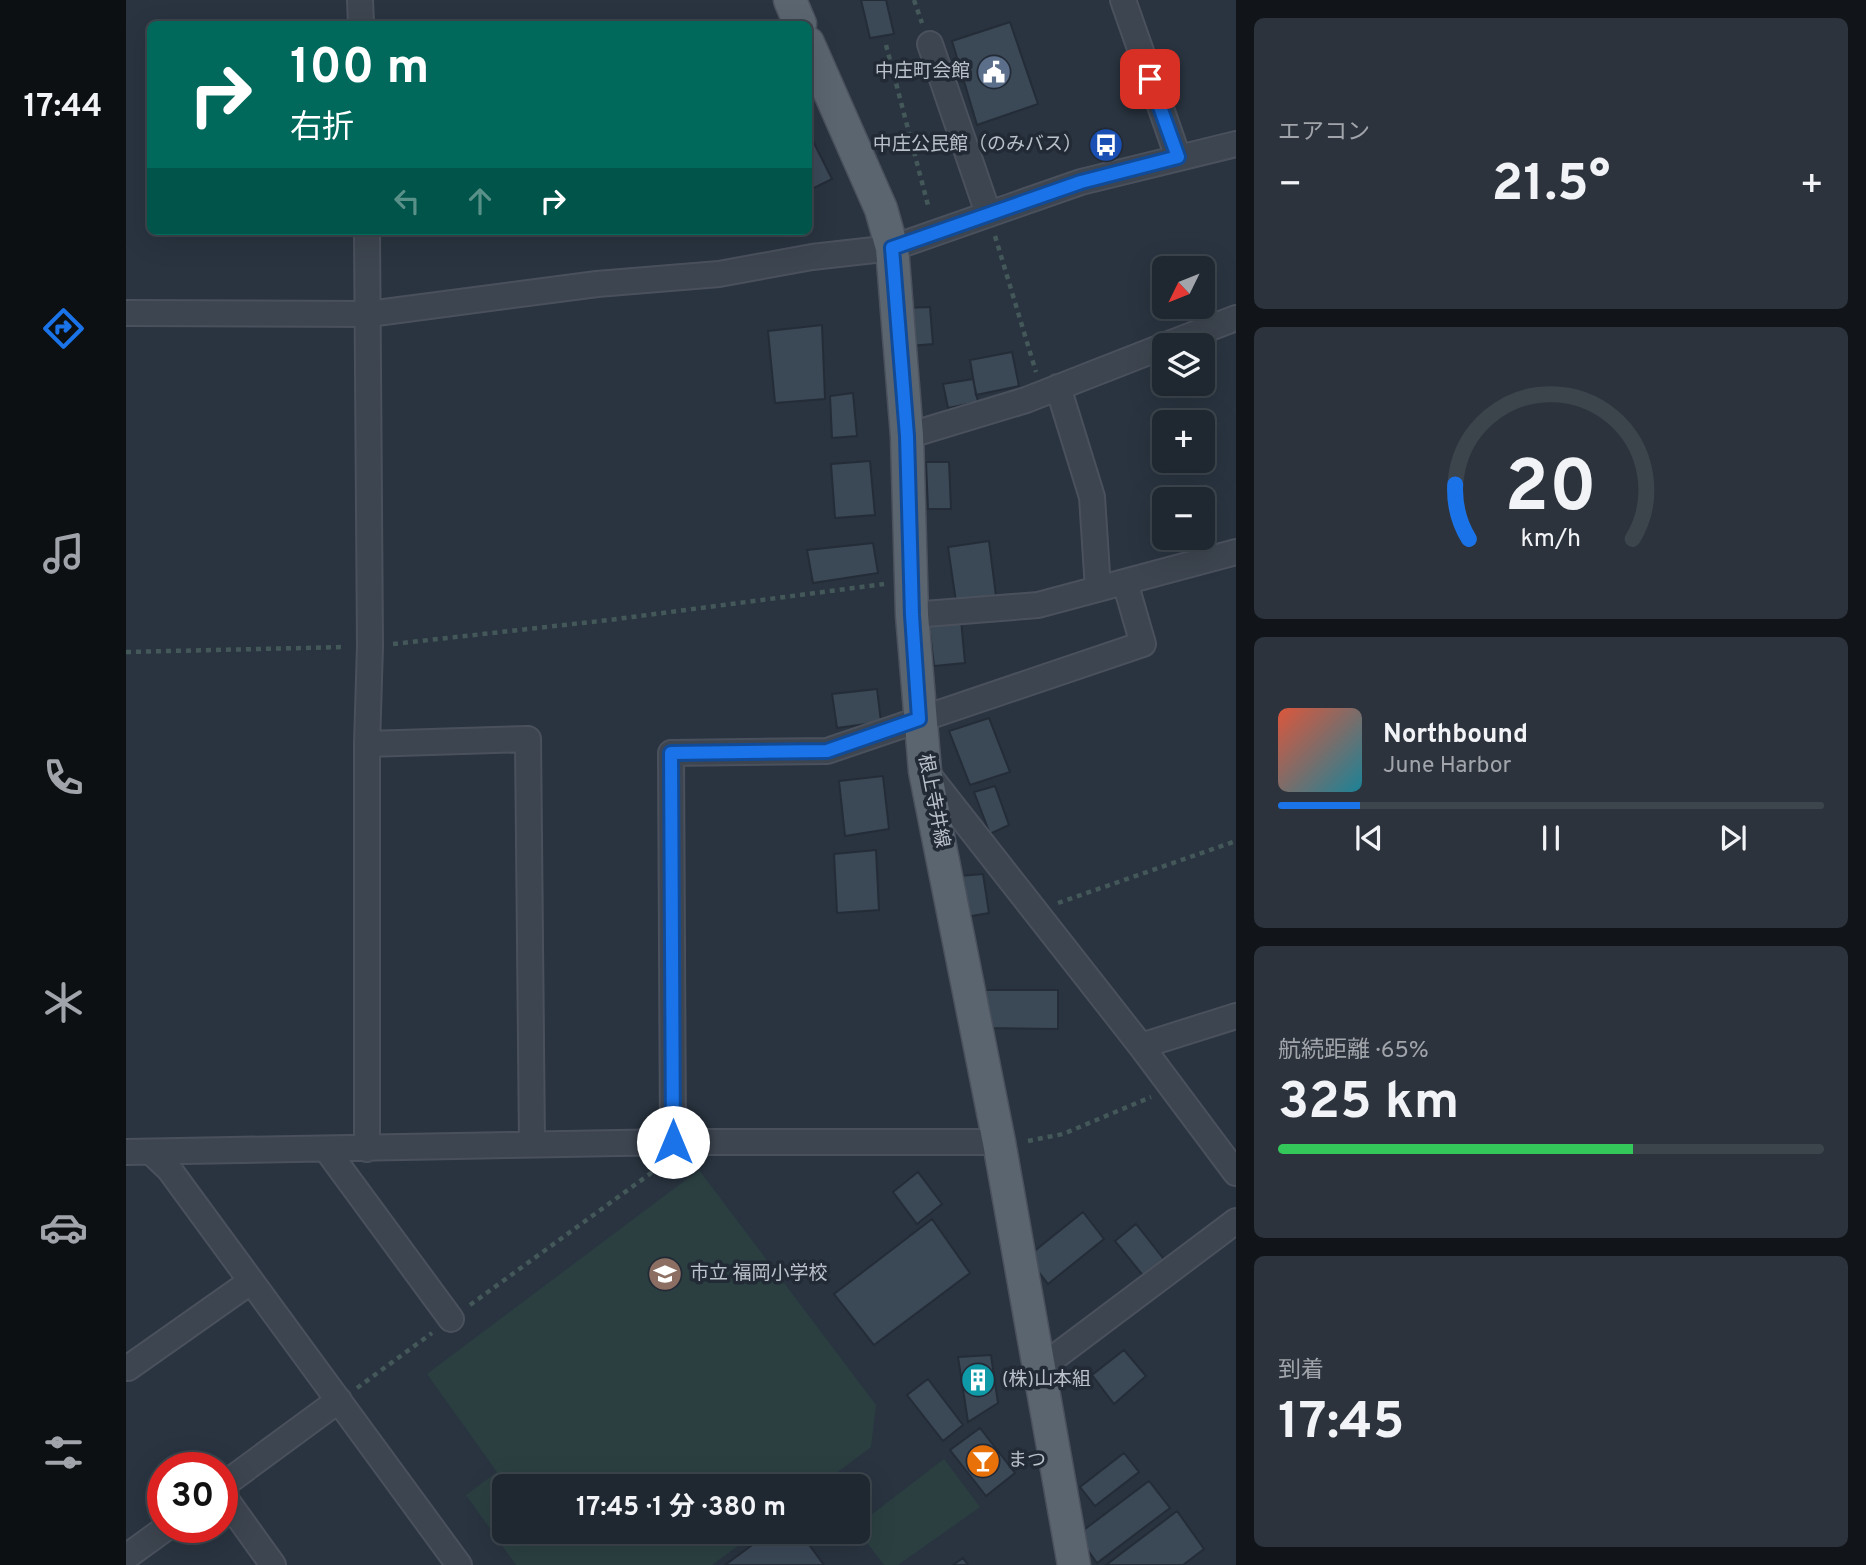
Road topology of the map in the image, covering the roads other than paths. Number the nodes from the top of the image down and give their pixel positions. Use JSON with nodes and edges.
{"nodes":[{"id":1,"x":360,"y":0,"type":"edge"},
{"id":2,"x":790,"y":0,"type":"edge"},
{"id":3,"x":1122,"y":0,"type":"edge"},
{"id":4,"x":361,"y":21,"type":"edge"},
{"id":5,"x":799,"y":21,"type":"edge"},
{"id":6,"x":930,"y":44,"type":"dead end"},
{"id":7,"x":812,"y":52,"type":"edge"},
{"id":8,"x":1236,"y":144,"type":"edge"},
{"id":9,"x":1178,"y":157,"type":"junction"},
{"id":10,"x":988,"y":213,"type":"junction"},
{"id":11,"x":367,"y":235,"type":"edge"},
{"id":12,"x":892,"y":248,"type":"junction"},
{"id":13,"x":126,"y":313,"type":"edge"},
{"id":14,"x":369,"y":314,"type":"junction"},
{"id":15,"x":1236,"y":318,"type":"edge"},
{"id":16,"x":1197,"y":333,"type":"edge"},
{"id":17,"x":1152,"y":350,"type":"edge"},
{"id":18,"x":1050,"y":390,"type":"junction"},
{"id":19,"x":907,"y":436,"type":"junction"},
{"id":20,"x":1236,"y":552,"type":"edge"},
{"id":21,"x":1125,"y":582,"type":"junction"},
{"id":22,"x":1098,"y":589,"type":"junction"},
{"id":23,"x":912,"y":615,"type":"junction"},
{"id":24,"x":919,"y":719,"type":"junction"},
{"id":25,"x":367,"y":744,"type":"junction"},
{"id":26,"x":925,"y":771,"type":"junction"},
{"id":27,"x":1236,"y":1016,"type":"edge"},
{"id":28,"x":1141,"y":1046,"type":"junction"},
{"id":29,"x":673,"y":1142,"type":"junction"},
{"id":30,"x":532,"y":1144,"type":"junction"},
{"id":31,"x":999,"y":1144,"type":"junction"},
{"id":32,"x":326,"y":1149,"type":"junction"},
{"id":33,"x":367,"y":1149,"type":"junction"},
{"id":34,"x":126,"y":1152,"type":"edge"},
{"id":35,"x":151,"y":1152,"type":"junction"},
{"id":36,"x":1236,"y":1173,"type":"edge"},
{"id":37,"x":1236,"y":1221,"type":"edge"},
{"id":38,"x":250,"y":1282,"type":"junction"},
{"id":39,"x":451,"y":1319,"type":"road end"},
{"id":40,"x":126,"y":1366,"type":"edge"},
{"id":41,"x":1039,"y":1369,"type":"junction"},
{"id":42,"x":339,"y":1400,"type":"junction"},
{"id":43,"x":238,"y":1474,"type":"edge"},
{"id":44,"x":238,"y":1516,"type":"edge"},
{"id":45,"x":147,"y":1542,"type":"edge"},
{"id":46,"x":126,"y":1557,"type":"edge"},
{"id":47,"x":273,"y":1565,"type":"edge"},
{"id":48,"x":459,"y":1565,"type":"edge"},
{"id":49,"x":1074,"y":1565,"type":"edge"}],
"edges":[{"from":1,"to":4,"type":"street"},
{"from":2,"to":5,"type":"main road"},
{"from":3,"to":9,"type":"street"},
{"from":6,"to":10,"type":"street"},
{"from":7,"to":12,"type":"main road","name":"根上寺井線"},
{"from":8,"to":9,"type":"street"},
{"from":9,"to":10,"type":"street"},
{"from":10,"to":12,"type":"street"},
{"from":11,"to":14,"type":"street"},
{"from":12,"to":14,"type":"street"},
{"from":12,"to":19,"type":"main road","name":"根上寺井線"},
{"from":13,"to":14,"type":"street"},
{"from":14,"to":25,"type":"street"},
{"from":15,"to":16,"type":"street"},
{"from":17,"to":18,"type":"street"},
{"from":18,"to":19,"type":"street"},
{"from":18,"to":22,"type":"street"},
{"from":19,"to":23,"type":"main road","name":"根上寺井線"},
{"from":20,"to":21,"type":"street"},
{"from":21,"to":22,"type":"street"},
{"from":21,"to":24,"type":"street"},
{"from":22,"to":23,"type":"street"},
{"from":23,"to":24,"type":"main road","name":"根上寺井線"},
{"from":24,"to":26,"type":"main road","name":"根上寺井線"},
{"from":24,"to":29,"type":"street"},
{"from":25,"to":30,"type":"street"},
{"from":25,"to":33,"type":"street"},
{"from":26,"to":28,"type":"street"},
{"from":26,"to":31,"type":"main road","name":"根上寺井線"},
{"from":27,"to":28,"type":"street"},
{"from":28,"to":36,"type":"street"},
{"from":29,"to":30,"type":"street"},
{"from":29,"to":31,"type":"street"},
{"from":30,"to":33,"type":"street"},
{"from":31,"to":41,"type":"main road","name":"根上寺井線"},
{"from":32,"to":33,"type":"street"},
{"from":32,"to":35,"type":"street"},
{"from":32,"to":39,"type":"street"},
{"from":34,"to":35,"type":"street"},
{"from":35,"to":38,"type":"street"},
{"from":37,"to":41,"type":"street"},
{"from":38,"to":40,"type":"street"},
{"from":38,"to":42,"type":"street"},
{"from":41,"to":49,"type":"main road","name":"根上寺井線"},
{"from":42,"to":43,"type":"street"},
{"from":42,"to":48,"type":"street"},
{"from":44,"to":47,"type":"street"},
{"from":45,"to":46,"type":"street"}]}
